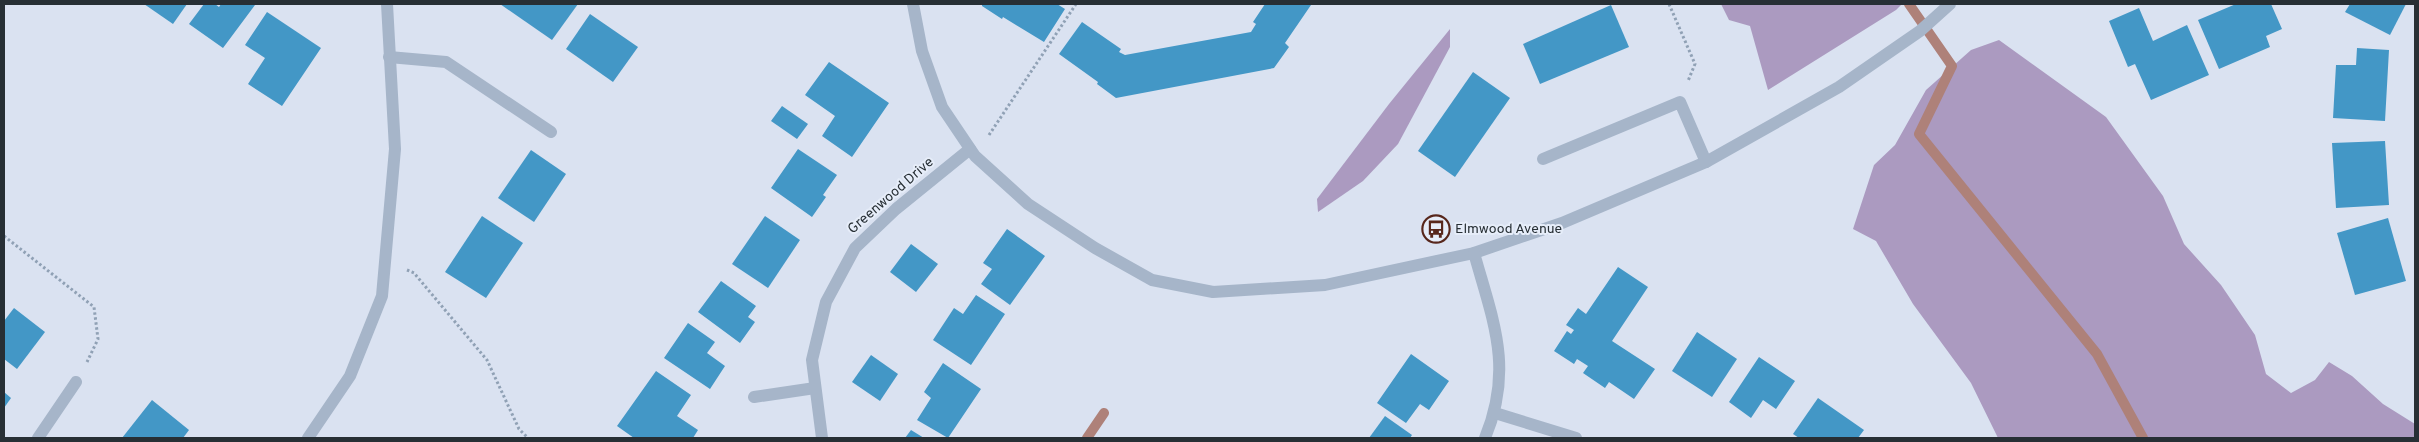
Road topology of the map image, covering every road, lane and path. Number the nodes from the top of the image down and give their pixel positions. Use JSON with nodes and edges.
{"nodes":[{"id":1,"x":387,"y":4,"type":"edge"},
{"id":2,"x":913,"y":4,"type":"edge"},
{"id":3,"x":1076,"y":4,"type":"edge"},
{"id":4,"x":1669,"y":4,"type":"edge"},
{"id":5,"x":1950,"y":4,"type":"edge"},
{"id":6,"x":390,"y":57,"type":"junction"},
{"id":7,"x":1680,"y":102,"type":"junction"},
{"id":8,"x":551,"y":132,"type":"dead end"},
{"id":9,"x":973,"y":152,"type":"junction"},
{"id":10,"x":1543,"y":159,"type":"dead end"},
{"id":11,"x":1706,"y":162,"type":"junction"},
{"id":12,"x":4,"y":236,"type":"edge"},
{"id":13,"x":1474,"y":253,"type":"junction"},
{"id":14,"x":386,"y":261,"type":"junction"},
{"id":15,"x":76,"y":382,"type":"joint"},
{"id":16,"x":814,"y":388,"type":"junction"},
{"id":17,"x":754,"y":397,"type":"dead end"},
{"id":18,"x":1495,"y":414,"type":"junction"},
{"id":19,"x":38,"y":438,"type":"edge"},
{"id":20,"x":308,"y":438,"type":"edge"},
{"id":21,"x":528,"y":438,"type":"edge"},
{"id":22,"x":822,"y":438,"type":"edge"},
{"id":23,"x":1485,"y":438,"type":"edge"},
{"id":24,"x":1576,"y":438,"type":"edge"}],
"edges":[{"from":1,"to":6,"type":"street"},
{"from":2,"to":9,"type":"street"},
{"from":3,"to":9,"type":"path"},
{"from":4,"to":7,"type":"path"},
{"from":5,"to":11,"type":"street"},
{"from":6,"to":8,"type":"street"},
{"from":6,"to":14,"type":"street"},
{"from":7,"to":10,"type":"street"},
{"from":7,"to":11,"type":"street"},
{"from":9,"to":13,"type":"street"},
{"from":9,"to":16,"type":"street","name":"Greenwood Drive"},
{"from":11,"to":13,"type":"street"},
{"from":12,"to":15,"type":"path"},
{"from":13,"to":18,"type":"street"},
{"from":14,"to":20,"type":"street"},
{"from":14,"to":21,"type":"path"},
{"from":15,"to":19,"type":"street"},
{"from":16,"to":17,"type":"street"},
{"from":16,"to":22,"type":"street","name":"Greenwood Drive"},
{"from":18,"to":23,"type":"street"},
{"from":18,"to":24,"type":"street"}]}
